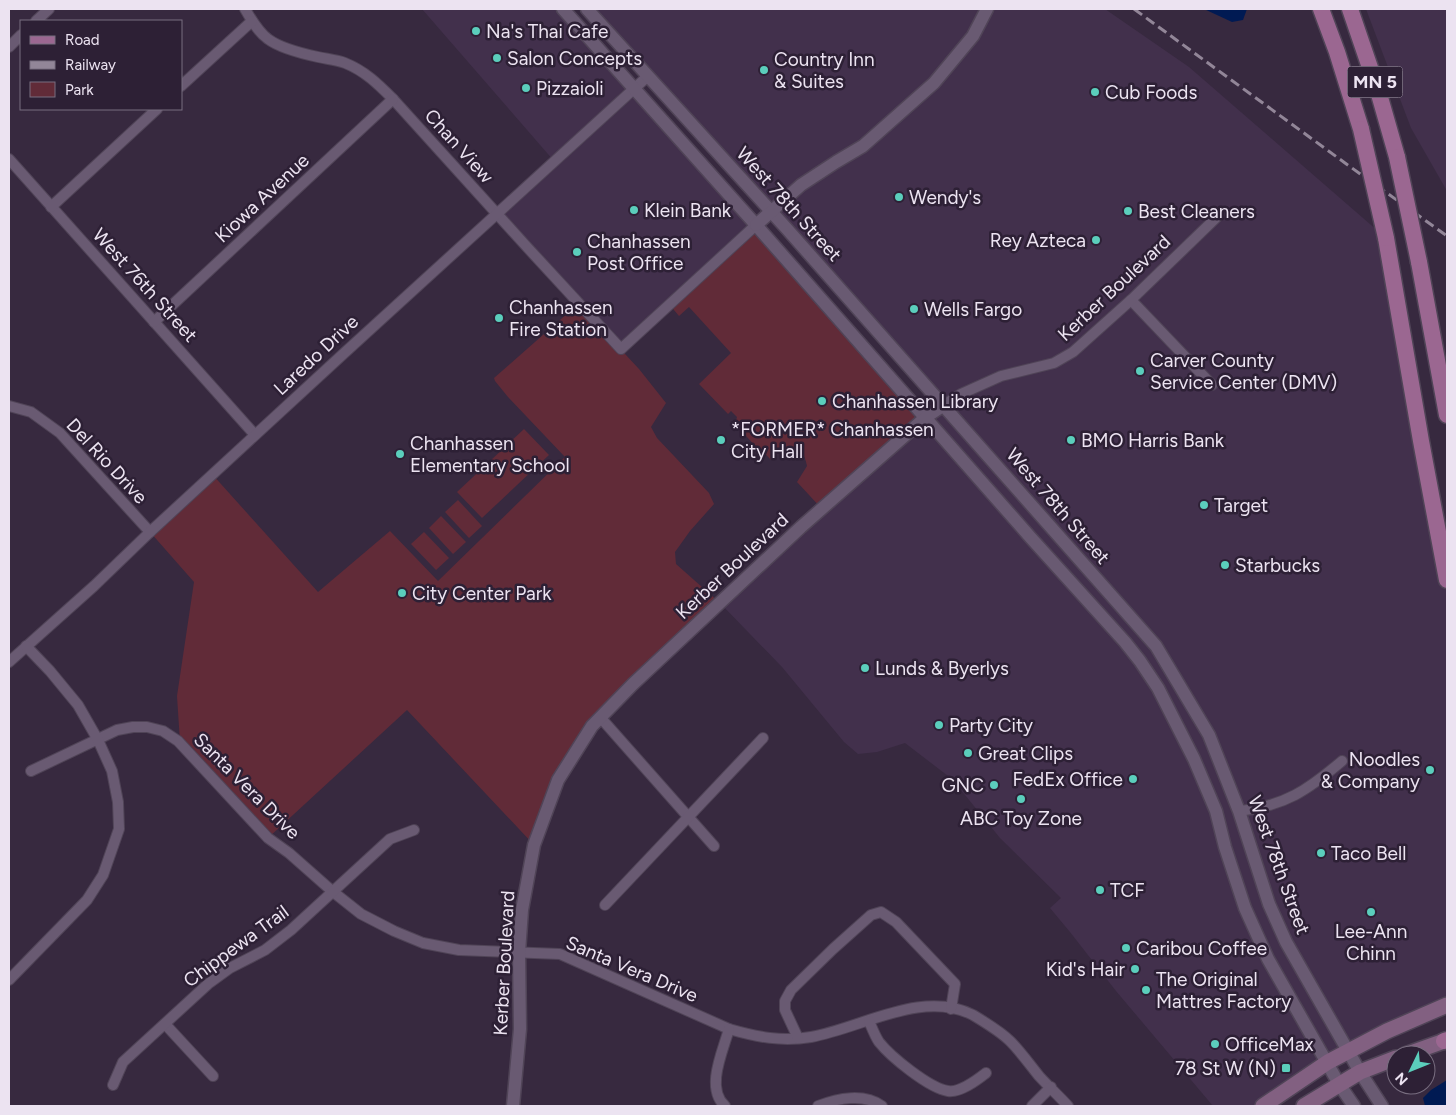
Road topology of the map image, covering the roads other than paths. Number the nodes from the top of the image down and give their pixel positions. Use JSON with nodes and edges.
{"nodes":[{"id":1,"x":49,"y":9,"type":"edge"},
{"id":2,"x":245,"y":9,"type":"edge"},
{"id":3,"x":563,"y":9,"type":"edge"},
{"id":4,"x":587,"y":9,"type":"edge"},
{"id":5,"x":1320,"y":9,"type":"edge"},
{"id":6,"x":1350,"y":9,"type":"edge"},
{"id":7,"x":985,"y":10,"type":"edge"},
{"id":8,"x":37,"y":20,"type":"edge"},
{"id":9,"x":252,"y":21,"type":"junction"},
{"id":10,"x":20,"y":36,"type":"edge"},
{"id":11,"x":9,"y":46,"type":"edge"},
{"id":12,"x":648,"y":76,"type":"junction"},
{"id":13,"x":182,"y":85,"type":"edge"},
{"id":14,"x":635,"y":89,"type":"junction"},
{"id":15,"x":394,"y":99,"type":"junction"},
{"id":16,"x":156,"y":110,"type":"edge"},
{"id":17,"x":9,"y":159,"type":"edge"},
{"id":18,"x":51,"y":207,"type":"junction"},
{"id":19,"x":771,"y":212,"type":"junction"},
{"id":20,"x":497,"y":214,"type":"junction"},
{"id":21,"x":1220,"y":214,"type":"dead end"},
{"id":22,"x":756,"y":225,"type":"junction"},
{"id":23,"x":1131,"y":300,"type":"junction"},
{"id":24,"x":154,"y":322,"type":"junction"},
{"id":25,"x":1212,"y":385,"type":"dead end"},
{"id":26,"x":944,"y":405,"type":"junction"},
{"id":27,"x":9,"y":406,"type":"edge"},
{"id":28,"x":1447,"y":415,"type":"edge"},
{"id":29,"x":926,"y":417,"type":"junction"},
{"id":30,"x":255,"y":435,"type":"junction"},
{"id":31,"x":150,"y":532,"type":"junction"},
{"id":32,"x":1447,"y":580,"type":"edge"},
{"id":33,"x":26,"y":646,"type":"junction"},
{"id":34,"x":9,"y":662,"type":"edge"},
{"id":35,"x":600,"y":717,"type":"junction"},
{"id":36,"x":763,"y":738,"type":"dead end"},
{"id":37,"x":98,"y":740,"type":"junction"},
{"id":38,"x":1342,"y":761,"type":"dead end"},
{"id":39,"x":31,"y":771,"type":"dead end"},
{"id":40,"x":1239,"y":811,"type":"junction"},
{"id":41,"x":688,"y":817,"type":"junction"},
{"id":42,"x":414,"y":830,"type":"dead end"},
{"id":43,"x":714,"y":846,"type":"dead end"},
{"id":44,"x":332,"y":891,"type":"junction"},
{"id":45,"x":606,"y":905,"type":"dead end"},
{"id":46,"x":520,"y":952,"type":"junction"},
{"id":47,"x":9,"y":980,"type":"edge"},
{"id":48,"x":1447,"y":1005,"type":"edge"},
{"id":49,"x":951,"y":1009,"type":"junction"},
{"id":50,"x":869,"y":1021,"type":"junction"},
{"id":51,"x":165,"y":1024,"type":"junction"},
{"id":52,"x":729,"y":1029,"type":"junction"},
{"id":53,"x":798,"y":1038,"type":"junction"},
{"id":54,"x":1446,"y":1040,"type":"edge"},
{"id":55,"x":1432,"y":1045,"type":"edge"},
{"id":56,"x":1348,"y":1051,"type":"junction"},
{"id":57,"x":1328,"y":1062,"type":"junction"},
{"id":58,"x":1386,"y":1062,"type":"edge"},
{"id":59,"x":1360,"y":1072,"type":"junction"},
{"id":60,"x":986,"y":1073,"type":"dead end"},
{"id":61,"x":213,"y":1076,"type":"dead end"},
{"id":62,"x":1340,"y":1084,"type":"junction"},
{"id":63,"x":113,"y":1085,"type":"dead end"},
{"id":64,"x":1051,"y":1087,"type":"junction"},
{"id":65,"x":513,"y":1106,"type":"edge"},
{"id":66,"x":725,"y":1106,"type":"edge"},
{"id":67,"x":818,"y":1106,"type":"edge"},
{"id":68,"x":882,"y":1106,"type":"edge"},
{"id":69,"x":1032,"y":1106,"type":"edge"},
{"id":70,"x":1068,"y":1106,"type":"edge"},
{"id":71,"x":1263,"y":1106,"type":"edge"},
{"id":72,"x":1304,"y":1106,"type":"edge"},
{"id":73,"x":1354,"y":1106,"type":"edge"},
{"id":74,"x":1382,"y":1106,"type":"edge"}],
"edges":[{"from":1,"to":8,"type":"street"},
{"from":2,"to":9,"type":"street","name":"Chan View"},
{"from":3,"to":14,"type":"street","name":"West 78th Street"},
{"from":4,"to":12,"type":"street","name":"West 78th Street"},
{"from":5,"to":32,"type":"main road","number":"MN 5","bridge":true},
{"from":6,"to":28,"type":"main road","number":"MN 5","bridge":true},
{"from":7,"to":19,"type":"street"},
{"from":9,"to":13,"type":"street"},
{"from":9,"to":15,"type":"street","name":"Chan View"},
{"from":10,"to":11,"type":"street"},
{"from":12,"to":14,"type":"street","name":"Laredo Drive"},
{"from":12,"to":19,"type":"street","name":"West 78th Street"},
{"from":14,"to":20,"type":"street","name":"Laredo Drive"},
{"from":14,"to":22,"type":"street","name":"West 78th Street"},
{"from":15,"to":20,"type":"street","name":"Chan View"},
{"from":15,"to":24,"type":"street","name":"Kiowa Avenue"},
{"from":16,"to":18,"type":"street"},
{"from":17,"to":18,"type":"street","name":"West 76th Street"},
{"from":18,"to":24,"type":"street","name":"West 76th Street"},
{"from":19,"to":22,"type":"street"},
{"from":19,"to":26,"type":"street","name":"West 78th Street"},
{"from":20,"to":22,"type":"street","name":"Chan View"},
{"from":20,"to":30,"type":"street","name":"Laredo Drive"},
{"from":21,"to":23,"type":"street","name":"Kerber Boulevard"},
{"from":22,"to":29,"type":"street","name":"West 78th Street"},
{"from":23,"to":25,"type":"street"},
{"from":23,"to":26,"type":"street","name":"Kerber Boulevard"},
{"from":24,"to":30,"type":"street","name":"West 76th Street"},
{"from":26,"to":29,"type":"street","name":"Kerber Boulevard"},
{"from":26,"to":40,"type":"street","name":"West 78th Street"},
{"from":27,"to":31,"type":"street","name":"Del Rio Drive"},
{"from":29,"to":35,"type":"street","name":"Kerber Boulevard"},
{"from":29,"to":57,"type":"street","name":"West 78th Street"},
{"from":30,"to":31,"type":"street","name":"Laredo Drive"},
{"from":31,"to":33,"type":"street","name":"Laredo Drive"},
{"from":33,"to":34,"type":"street","name":"Laredo Drive"},
{"from":33,"to":37,"type":"street"},
{"from":35,"to":41,"type":"street"},
{"from":35,"to":46,"type":"street","name":"Kerber Boulevard"},
{"from":36,"to":41,"type":"street"},
{"from":37,"to":39,"type":"street","name":"Santa Vera Drive"},
{"from":37,"to":44,"type":"street","name":"Santa Vera Drive"},
{"from":37,"to":47,"type":"street"},
{"from":38,"to":40,"type":"street"},
{"from":40,"to":56,"type":"street","name":"West 78th Street"},
{"from":41,"to":43,"type":"street"},
{"from":41,"to":45,"type":"street"},
{"from":42,"to":44,"type":"street","name":"Chippewa Trail"},
{"from":44,"to":46,"type":"street","name":"Santa Vera Drive"},
{"from":44,"to":51,"type":"street","name":"Chippewa Trail"},
{"from":46,"to":52,"type":"street","name":"Santa Vera Drive"},
{"from":46,"to":65,"type":"street","name":"Kerber Boulevard"},
{"from":48,"to":56,"type":"main road"},
{"from":49,"to":50,"type":"street","name":"Santa Vera Drive"},
{"from":49,"to":53,"type":"street"},
{"from":49,"to":64,"type":"street","name":"Santa Vera Drive"},
{"from":50,"to":53,"type":"street","name":"Santa Vera Drive"},
{"from":50,"to":60,"type":"street"},
{"from":51,"to":61,"type":"street"},
{"from":51,"to":63,"type":"street","name":"Chippewa Trail"},
{"from":52,"to":53,"type":"street","name":"Santa Vera Drive"},
{"from":52,"to":66,"type":"street"},
{"from":54,"to":55,"type":"main road"},
{"from":56,"to":57,"type":"main road"},
{"from":56,"to":59,"type":"street","name":"West 78th Street"},
{"from":57,"to":62,"type":"street","name":"West 78th Street"},
{"from":57,"to":71,"type":"main road"},
{"from":58,"to":59,"type":"main road"},
{"from":59,"to":62,"type":"main road"},
{"from":59,"to":74,"type":"street","name":"West 78th Street"},
{"from":62,"to":72,"type":"main road"},
{"from":62,"to":73,"type":"street","name":"West 78th Street"},
{"from":64,"to":69,"type":"street"},
{"from":64,"to":70,"type":"street","name":"Santa Vera Drive"},
{"from":67,"to":68,"type":"street"}]}
